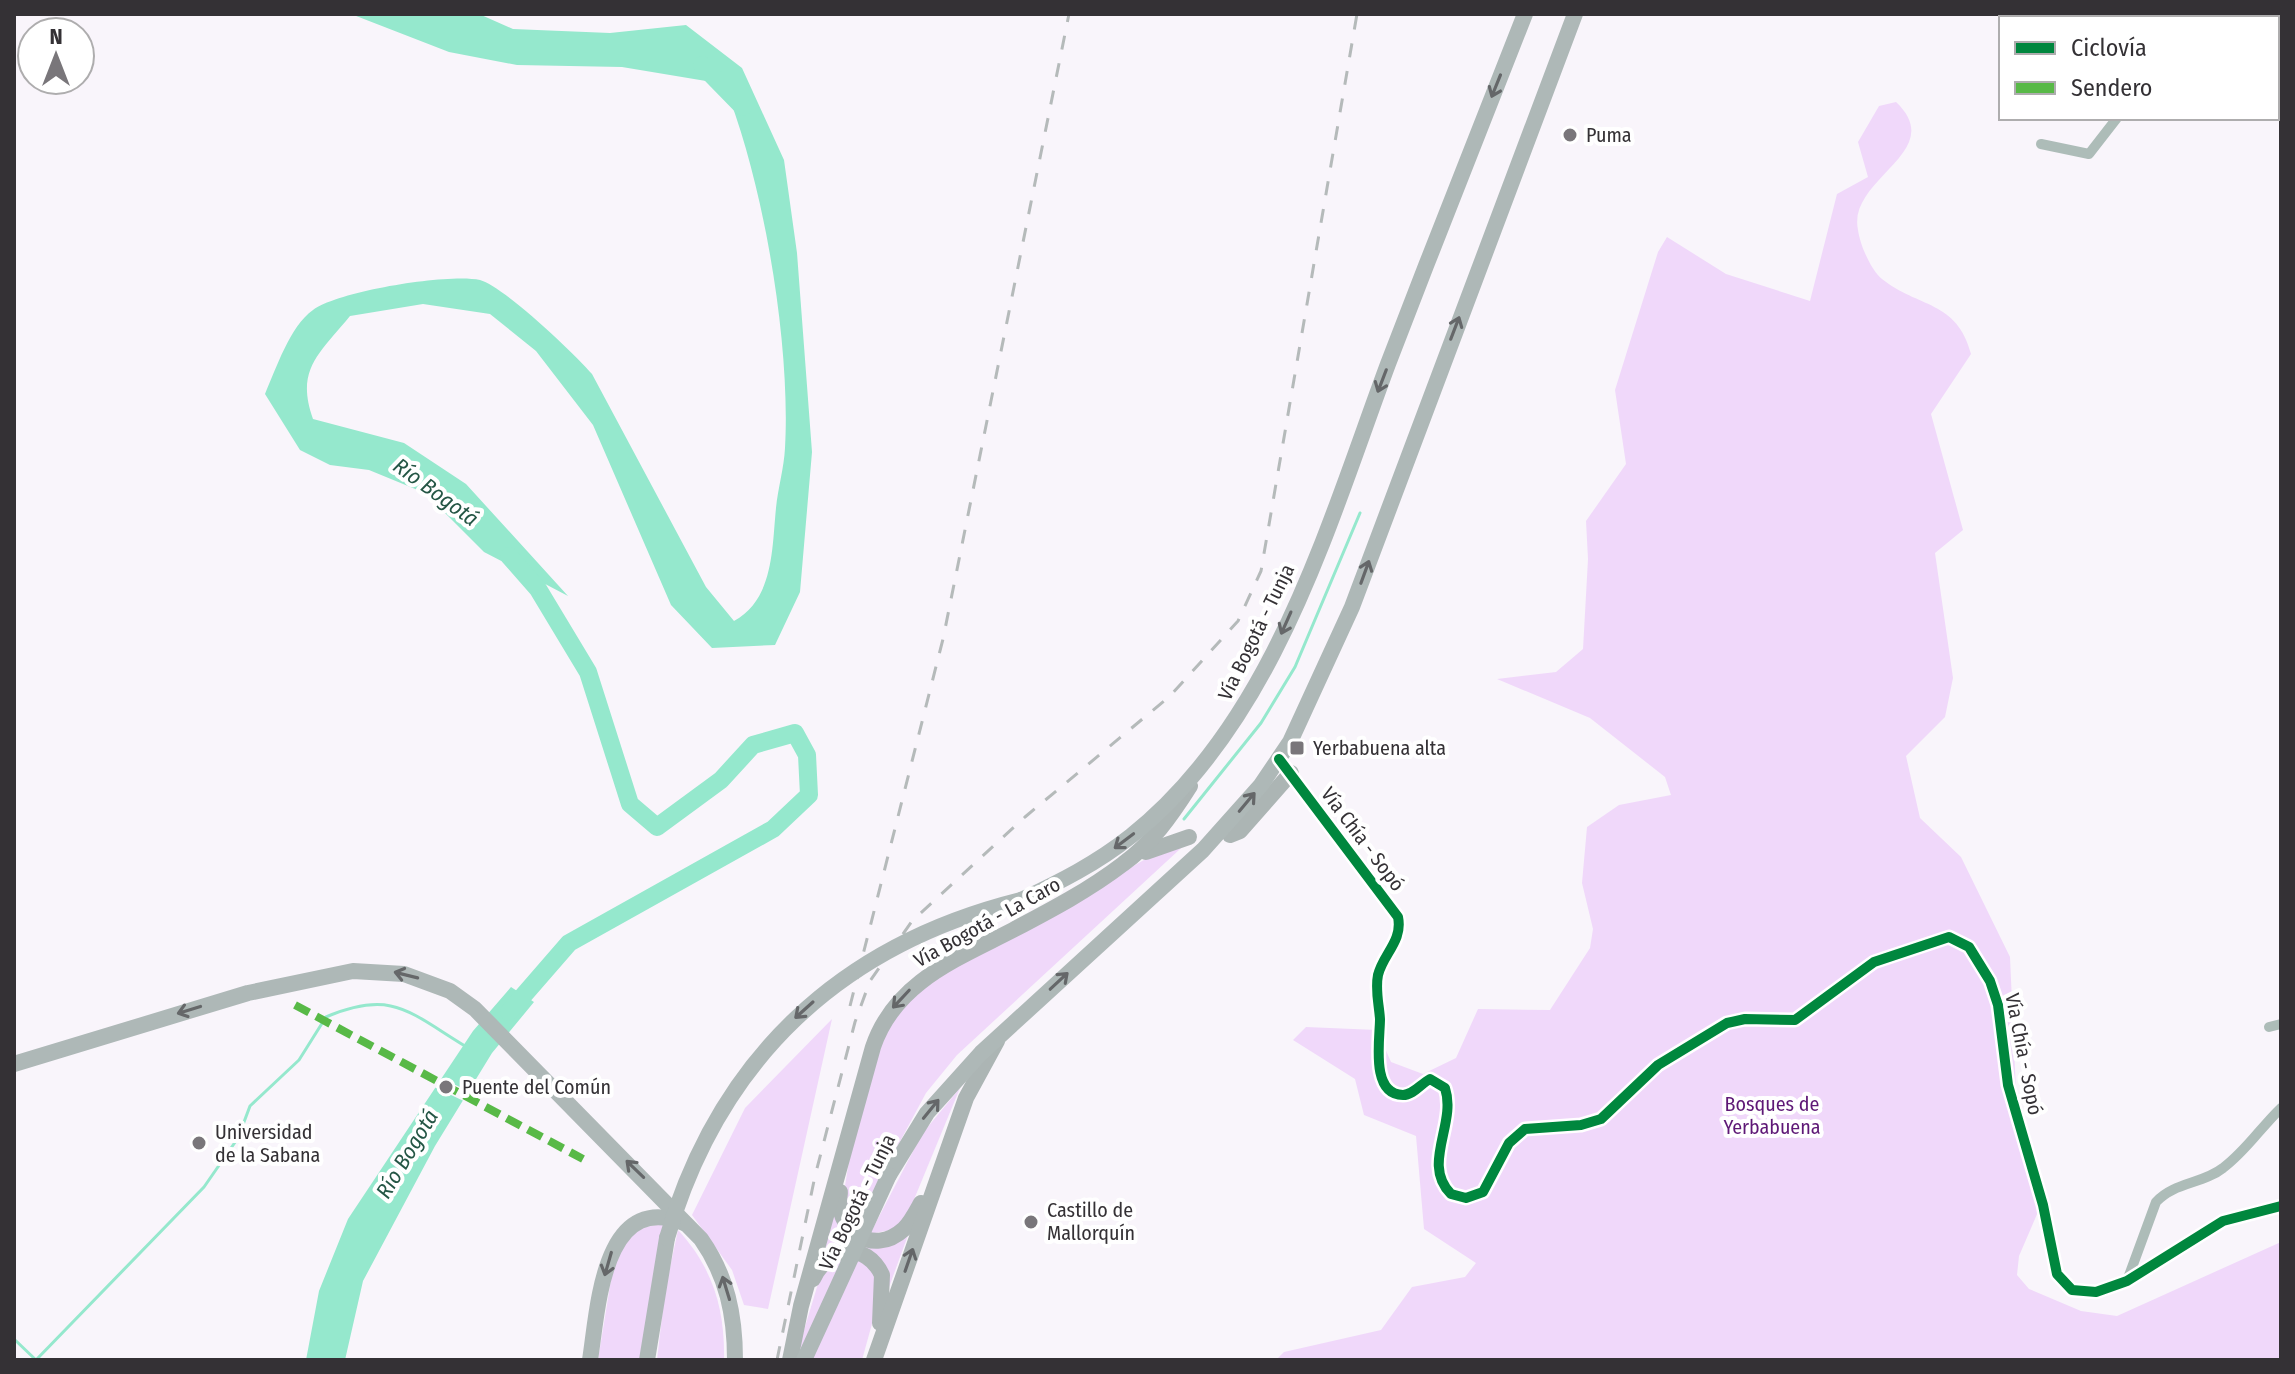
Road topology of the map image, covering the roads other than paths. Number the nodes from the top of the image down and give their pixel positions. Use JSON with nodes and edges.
{"nodes":[{"id":1,"x":1525,"y":14,"type":"edge"},
{"id":2,"x":1575,"y":14,"type":"edge"},
{"id":3,"x":2113,"y":120,"type":"edge"},
{"id":4,"x":2041,"y":144,"type":"dead end"},
{"id":5,"x":1216,"y":744,"type":"junction"},
{"id":6,"x":1279,"y":759,"type":"junction"},
{"id":7,"x":1291,"y":773,"type":"junction"},
{"id":8,"x":1230,"y":835,"type":"dead end"},
{"id":9,"x":1189,"y":837,"type":"dead end"},
{"id":10,"x":1112,"y":872,"type":"junction"},
{"id":11,"x":2281,"y":1024,"type":"edge"},
{"id":12,"x":2269,"y":1027,"type":"dead end"},
{"id":13,"x":1001,"y":1034,"type":"junction"},
{"id":14,"x":14,"y":1064,"type":"edge"},
{"id":15,"x":858,"y":1104,"type":"junction"},
{"id":16,"x":2281,"y":1108,"type":"edge"},
{"id":17,"x":941,"y":1169,"type":"junction"},
{"id":18,"x":2281,"y":1206,"type":"edge"},
{"id":19,"x":689,"y":1226,"type":"junction"},
{"id":20,"x":2127,"y":1281,"type":"junction"},
{"id":21,"x":801,"y":1306,"type":"junction"},
{"id":22,"x":876,"y":1354,"type":"edge"},
{"id":23,"x":590,"y":1360,"type":"edge"},
{"id":24,"x":647,"y":1360,"type":"edge"},
{"id":25,"x":735,"y":1360,"type":"edge"},
{"id":26,"x":790,"y":1360,"type":"edge"},
{"id":27,"x":804,"y":1360,"type":"edge"}],
"edges":[{"from":1,"to":5,"type":"highway","name":"Vía Bogotá - Tunja","one_way":true},
{"from":6,"to":2,"type":"highway","name":"Vía Bogotá - Tunja","one_way":true},
{"from":3,"to":4,"type":"street"},
{"from":5,"to":10,"type":"main road","name":"Vía Bogotá - La Caro"},
{"from":5,"to":24,"type":"highway","name":"Vía Bogotá - Tunja","one_way":true,"bridge":true},
{"from":6,"to":7,"type":"street","name":"Vía Chía - Sopó"},
{"from":13,"to":6,"type":"highway","name":"Vía Bogotá - Tunja","one_way":true},
{"from":7,"to":8,"type":"main road"},
{"from":7,"to":20,"type":"street","name":"Vía Chía - Sopó"},
{"from":9,"to":10,"type":"main road"},
{"from":10,"to":15,"type":"main road","name":"Vía Bogotá - La Caro","one_way":true},
{"from":11,"to":12,"type":"street"},
{"from":13,"to":17,"type":"main road"},
{"from":27,"to":13,"type":"highway","name":"Vía Bogotá - Tunja","one_way":true,"bridge":true},
{"from":19,"to":14,"type":"highway","one_way":true},
{"from":15,"to":17,"type":"main road"},
{"from":15,"to":21,"type":"main road","name":"Vía Bogotá - La Caro"},
{"from":16,"to":20,"type":"street"},
{"from":22,"to":17,"type":"main road","one_way":true},
{"from":18,"to":20,"type":"street","name":"Vía Chía - Sopó"},
{"from":19,"to":23,"type":"highway","one_way":true},
{"from":25,"to":19,"type":"highway","one_way":true},
{"from":21,"to":22,"type":"main road"},
{"from":21,"to":26,"type":"main road","name":"Vía Bogotá - La Caro"}]}
